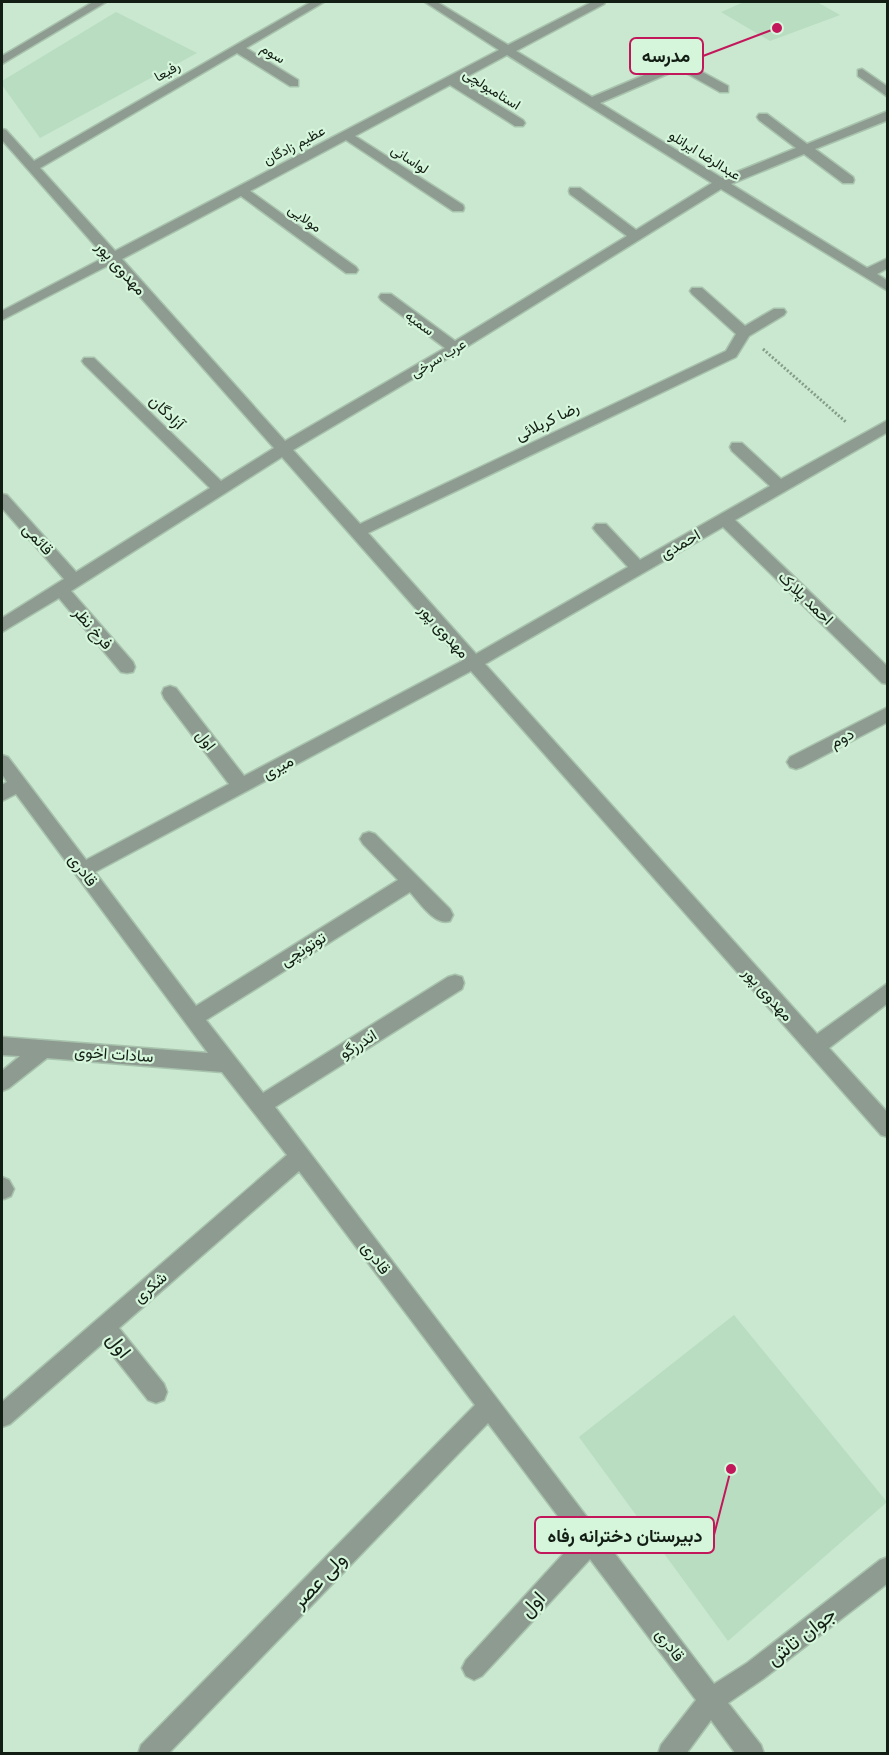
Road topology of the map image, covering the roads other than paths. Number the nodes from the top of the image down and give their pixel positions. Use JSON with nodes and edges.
{"nodes":[{"id":1,"x":100,"y":2,"type":"edge"},
{"id":2,"x":318,"y":2,"type":"edge"},
{"id":3,"x":430,"y":2,"type":"edge"},
{"id":4,"x":570,"y":2,"type":"edge"},
{"id":5,"x":600,"y":2,"type":"edge"},
{"id":6,"x":584,"y":10,"type":"junction"},
{"id":7,"x":237,"y":48,"type":"junction"},
{"id":8,"x":508,"y":50,"type":"junction"},
{"id":9,"x":2,"y":61,"type":"edge"},
{"id":10,"x":862,"y":73,"type":"dead end"},
{"id":11,"x":450,"y":80,"type":"junction"},
{"id":12,"x":294,"y":83,"type":"dead end"},
{"id":13,"x":724,"y":89,"type":"dead end"},
{"id":14,"x":888,"y":93,"type":"edge"},
{"id":15,"x":591,"y":102,"type":"junction"},
{"id":16,"x":888,"y":115,"type":"edge"},
{"id":17,"x":763,"y":117,"type":"dead end"},
{"id":18,"x":519,"y":123,"type":"dead end"},
{"id":19,"x":2,"y":133,"type":"edge"},
{"id":20,"x":346,"y":135,"type":"junction"},
{"id":21,"x":805,"y":149,"type":"junction"},
{"id":22,"x":32,"y":167,"type":"junction"},
{"id":23,"x":848,"y":180,"type":"dead end"},
{"id":24,"x":722,"y":183,"type":"junction"},
{"id":25,"x":241,"y":190,"type":"junction"},
{"id":26,"x":575,"y":191,"type":"dead end"},
{"id":27,"x":458,"y":208,"type":"dead end"},
{"id":28,"x":636,"y":236,"type":"junction"},
{"id":29,"x":112,"y":258,"type":"junction"},
{"id":30,"x":888,"y":262,"type":"edge"},
{"id":31,"x":351,"y":270,"type":"dead end"},
{"id":32,"x":867,"y":274,"type":"junction"},
{"id":33,"x":888,"y":286,"type":"edge"},
{"id":34,"x":697,"y":291,"type":"dead end"},
{"id":35,"x":386,"y":297,"type":"dead end"},
{"id":36,"x":779,"y":312,"type":"dead end"},
{"id":37,"x":2,"y":316,"type":"edge"},
{"id":38,"x":744,"y":333,"type":"junction"},
{"id":39,"x":455,"y":348,"type":"junction"},
{"id":40,"x":89,"y":361,"type":"dead end"},
{"id":41,"x":888,"y":425,"type":"edge"},
{"id":42,"x":737,"y":447,"type":"dead end"},
{"id":43,"x":283,"y":449,"type":"junction"},
{"id":44,"x":780,"y":487,"type":"junction"},
{"id":45,"x":219,"y":488,"type":"junction"},
{"id":46,"x":2,"y":499,"type":"edge"},
{"id":47,"x":724,"y":519,"type":"junction"},
{"id":48,"x":601,"y":528,"type":"dead end"},
{"id":49,"x":357,"y":532,"type":"junction"},
{"id":50,"x":639,"y":568,"type":"junction"},
{"id":51,"x":67,"y":585,"type":"junction"},
{"id":52,"x":2,"y":626,"type":"edge"},
{"id":53,"x":473,"y":663,"type":"junction"},
{"id":54,"x":127,"y":667,"type":"dead end"},
{"id":55,"x":888,"y":678,"type":"edge"},
{"id":56,"x":170,"y":693,"type":"dead end"},
{"id":57,"x":888,"y":714,"type":"edge"},
{"id":58,"x":2,"y":762,"type":"edge"},
{"id":59,"x":796,"y":762,"type":"dead end"},
{"id":60,"x":241,"y":786,"type":"junction"},
{"id":61,"x":10,"y":789,"type":"edge"},
{"id":62,"x":369,"y":839,"type":"dead end"},
{"id":63,"x":83,"y":870,"type":"junction"},
{"id":64,"x":411,"y":882,"type":"junction"},
{"id":65,"x":444,"y":915,"type":"dead end"},
{"id":66,"x":455,"y":983,"type":"dead end"},
{"id":67,"x":888,"y":992,"type":"edge"},
{"id":68,"x":194,"y":1017,"type":"junction"},
{"id":69,"x":2,"y":1046,"type":"edge"},
{"id":70,"x":815,"y":1047,"type":"junction"},
{"id":71,"x":44,"y":1049,"type":"junction"},
{"id":72,"x":227,"y":1063,"type":"junction"},
{"id":73,"x":2,"y":1082,"type":"edge"},
{"id":74,"x":261,"y":1105,"type":"junction"},
{"id":75,"x":888,"y":1128,"type":"edge"},
{"id":76,"x":299,"y":1158,"type":"junction"},
{"id":77,"x":104,"y":1327,"type":"junction"},
{"id":78,"x":156,"y":1392,"type":"dead end"},
{"id":79,"x":489,"y":1406,"type":"junction"},
{"id":80,"x":2,"y":1416,"type":"edge"},
{"id":81,"x":591,"y":1541,"type":"junction"},
{"id":82,"x":888,"y":1568,"type":"edge"},
{"id":83,"x":474,"y":1668,"type":"dead end"},
{"id":84,"x":711,"y":1700,"type":"junction"},
{"id":85,"x":150,"y":1754,"type":"edge"},
{"id":86,"x":670,"y":1754,"type":"edge"},
{"id":87,"x":752,"y":1754,"type":"edge"}],
"edges":[{"from":1,"to":9,"type":"street"},
{"from":2,"to":7,"type":"street","name":"رفیعا"},
{"from":3,"to":8,"type":"street","name":"عبدالرضا ایرانلو"},
{"from":4,"to":6,"type":"street"},
{"from":5,"to":6,"type":"street","name":"عظیم زادگان"},
{"from":6,"to":8,"type":"street","name":"عظیم زادگان"},
{"from":7,"to":12,"type":"street","name":"سوم"},
{"from":7,"to":22,"type":"street","name":"رفیعا"},
{"from":8,"to":11,"type":"street","name":"عظیم زادگان"},
{"from":8,"to":15,"type":"street","name":"عبدالرضا ایرانلو"},
{"from":10,"to":14,"type":"street"},
{"from":11,"to":18,"type":"street","name":"استامبولچی"},
{"from":11,"to":20,"type":"street","name":"عظیم زادگان"},
{"from":13,"to":15,"type":"street"},
{"from":15,"to":24,"type":"street","name":"عبدالرضا ایرانلو"},
{"from":16,"to":21,"type":"street","name":"عرب سرخی"},
{"from":17,"to":21,"type":"street"},
{"from":19,"to":22,"type":"street","name":"مهدوی پور"},
{"from":20,"to":25,"type":"street","name":"عظیم زادگان"},
{"from":20,"to":27,"type":"street","name":"لواسانی"},
{"from":21,"to":23,"type":"street"},
{"from":21,"to":24,"type":"street","name":"عرب سرخی"},
{"from":22,"to":29,"type":"street","name":"مهدوی پور"},
{"from":24,"to":28,"type":"street","name":"عرب سرخی"},
{"from":24,"to":32,"type":"street","name":"عبدالرضا ایرانلو"},
{"from":25,"to":29,"type":"street","name":"عظیم زادگان"},
{"from":25,"to":31,"type":"street","name":"مولایی"},
{"from":26,"to":28,"type":"street"},
{"from":28,"to":39,"type":"street","name":"عرب سرخی"},
{"from":29,"to":37,"type":"street","name":"عظیم زادگان"},
{"from":29,"to":43,"type":"street","name":"مهدوی پور"},
{"from":30,"to":32,"type":"street"},
{"from":32,"to":33,"type":"street","name":"عبدالرضا ایرانلو"},
{"from":34,"to":38,"type":"street"},
{"from":35,"to":39,"type":"street","name":"سمیه"},
{"from":36,"to":38,"type":"street"},
{"from":38,"to":49,"type":"street","name":"رضا کربلائی"},
{"from":39,"to":43,"type":"street","name":"عرب سرخی"},
{"from":40,"to":45,"type":"street","name":"آزادگان"},
{"from":41,"to":44,"type":"street","name":"احمدی"},
{"from":42,"to":44,"type":"street"},
{"from":43,"to":45,"type":"street","name":"عرب سرخی"},
{"from":43,"to":49,"type":"street","name":"مهدوی پور"},
{"from":44,"to":47,"type":"street","name":"احمدی"},
{"from":45,"to":51,"type":"street","name":"عرب سرخی"},
{"from":46,"to":51,"type":"street","name":"قائمی"},
{"from":47,"to":50,"type":"street","name":"احمدی"},
{"from":47,"to":55,"type":"street","name":"احمد پلارک"},
{"from":48,"to":50,"type":"street"},
{"from":49,"to":53,"type":"street","name":"مهدوی پور"},
{"from":50,"to":53,"type":"street","name":"احمدی"},
{"from":51,"to":52,"type":"street","name":"عرب سرخی"},
{"from":51,"to":54,"type":"street","name":"فرخ نظر"},
{"from":53,"to":60,"type":"street","name":"میری"},
{"from":53,"to":70,"type":"street","name":"مهدوی پور"},
{"from":56,"to":60,"type":"street","name":"اول"},
{"from":57,"to":59,"type":"street","name":"دوم"},
{"from":58,"to":61,"type":"street","name":"قادرى"},
{"from":60,"to":63,"type":"street","name":"میری"},
{"from":61,"to":63,"type":"street","name":"قادرى"},
{"from":62,"to":64,"type":"street"},
{"from":63,"to":68,"type":"street","name":"قادرى"},
{"from":64,"to":65,"type":"street"},
{"from":64,"to":68,"type":"street","name":"توتونچی"},
{"from":66,"to":74,"type":"street","name":"اندرزگو"},
{"from":67,"to":70,"type":"street"},
{"from":68,"to":72,"type":"street","name":"قادرى"},
{"from":69,"to":71,"type":"street","name":"سادات اخوی"},
{"from":70,"to":75,"type":"street","name":"مهدوی پور"},
{"from":71,"to":72,"type":"street","name":"سادات اخوی"},
{"from":71,"to":73,"type":"street"},
{"from":72,"to":74,"type":"street","name":"قادرى"},
{"from":74,"to":76,"type":"street","name":"قادرى"},
{"from":76,"to":77,"type":"street","name":"شکری"},
{"from":76,"to":79,"type":"street","name":"قادرى"},
{"from":77,"to":78,"type":"street","name":"اول"},
{"from":77,"to":80,"type":"street","name":"شکری"},
{"from":79,"to":81,"type":"street","name":"قادرى"},
{"from":79,"to":85,"type":"street","name":"ولی عصر"},
{"from":81,"to":83,"type":"street","name":"اول"},
{"from":81,"to":84,"type":"street","name":"قادرى"},
{"from":82,"to":84,"type":"street","name":"جوان تاش"},
{"from":84,"to":86,"type":"street","name":"جوان تاش"},
{"from":84,"to":87,"type":"street","name":"قادرى"}]}
